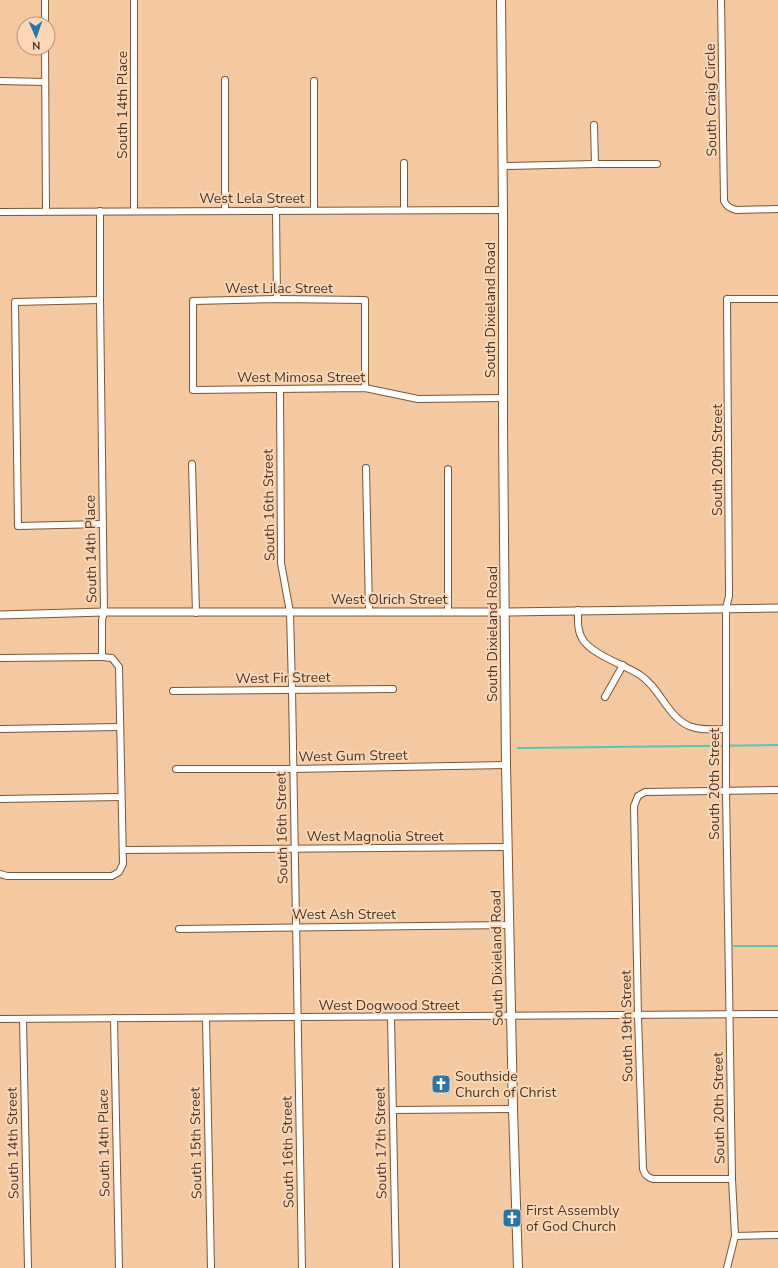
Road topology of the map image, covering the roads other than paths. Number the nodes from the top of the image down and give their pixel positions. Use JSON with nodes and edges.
{"nodes":[{"id":1,"x":45,"y":0,"type":"edge"},
{"id":2,"x":134,"y":0,"type":"edge"},
{"id":3,"x":501,"y":0,"type":"edge"},
{"id":4,"x":722,"y":0,"type":"edge"},
{"id":5,"x":45,"y":16,"type":"edge"},
{"id":6,"x":45,"y":56,"type":"edge"},
{"id":7,"x":225,"y":80,"type":"dead end"},
{"id":8,"x":314,"y":81,"type":"dead end"},
{"id":9,"x":0,"y":82,"type":"edge"},
{"id":10,"x":45,"y":82,"type":"junction"},
{"id":11,"x":594,"y":125,"type":"dead end"},
{"id":12,"x":404,"y":163,"type":"dead end"},
{"id":13,"x":595,"y":164,"type":"junction"},
{"id":14,"x":657,"y":164,"type":"dead end"},
{"id":15,"x":503,"y":166,"type":"junction"},
{"id":16,"x":314,"y":209,"type":"junction"},
{"id":17,"x":404,"y":209,"type":"junction"},
{"id":18,"x":778,"y":209,"type":"edge"},
{"id":19,"x":134,"y":210,"type":"junction"},
{"id":20,"x":225,"y":210,"type":"junction"},
{"id":21,"x":276,"y":210,"type":"junction"},
{"id":22,"x":503,"y":210,"type":"junction"},
{"id":23,"x":46,"y":211,"type":"junction"},
{"id":24,"x":100,"y":211,"type":"junction"},
{"id":25,"x":0,"y":212,"type":"edge"},
{"id":26,"x":277,"y":299,"type":"junction"},
{"id":27,"x":778,"y":299,"type":"edge"},
{"id":28,"x":100,"y":300,"type":"junction"},
{"id":29,"x":365,"y":388,"type":"junction"},
{"id":30,"x":280,"y":389,"type":"junction"},
{"id":31,"x":193,"y":390,"type":"joint"},
{"id":32,"x":503,"y":398,"type":"junction"},
{"id":33,"x":192,"y":464,"type":"dead end"},
{"id":34,"x":366,"y":468,"type":"dead end"},
{"id":35,"x":448,"y":468,"type":"dead end"},
{"id":36,"x":102,"y":524,"type":"junction"},
{"id":37,"x":726,"y":608,"type":"junction"},
{"id":38,"x":778,"y":608,"type":"edge"},
{"id":39,"x":578,"y":610,"type":"junction"},
{"id":40,"x":368,"y":611,"type":"junction"},
{"id":41,"x":448,"y":611,"type":"junction"},
{"id":42,"x":104,"y":612,"type":"junction"},
{"id":43,"x":290,"y":612,"type":"junction"},
{"id":44,"x":505,"y":612,"type":"junction"},
{"id":45,"x":196,"y":613,"type":"junction"},
{"id":46,"x":0,"y":615,"type":"edge"},
{"id":47,"x":102,"y":657,"type":"junction"},
{"id":48,"x":0,"y":658,"type":"edge"},
{"id":49,"x":623,"y":665,"type":"junction"},
{"id":50,"x":292,"y":689,"type":"junction"},
{"id":51,"x":393,"y":689,"type":"dead end"},
{"id":52,"x":173,"y":691,"type":"dead end"},
{"id":53,"x":605,"y":697,"type":"dead end"},
{"id":54,"x":120,"y":727,"type":"junction"},
{"id":55,"x":0,"y":729,"type":"edge"},
{"id":56,"x":726,"y":729,"type":"junction"},
{"id":57,"x":506,"y":766,"type":"junction"},
{"id":58,"x":176,"y":769,"type":"dead end"},
{"id":59,"x":293,"y":769,"type":"junction"},
{"id":60,"x":726,"y":790,"type":"junction"},
{"id":61,"x":778,"y":790,"type":"edge"},
{"id":62,"x":121,"y":797,"type":"junction"},
{"id":63,"x":0,"y":799,"type":"edge"},
{"id":64,"x":508,"y":847,"type":"junction"},
{"id":65,"x":295,"y":848,"type":"junction"},
{"id":66,"x":123,"y":850,"type":"junction"},
{"id":67,"x":0,"y":874,"type":"edge"},
{"id":68,"x":509,"y":925,"type":"junction"},
{"id":69,"x":296,"y":927,"type":"junction"},
{"id":70,"x":179,"y":928,"type":"dead end"},
{"id":71,"x":778,"y":1014,"type":"edge"},
{"id":72,"x":730,"y":1015,"type":"junction"},
{"id":73,"x":638,"y":1016,"type":"junction"},
{"id":74,"x":391,"y":1017,"type":"junction"},
{"id":75,"x":511,"y":1017,"type":"junction"},
{"id":76,"x":23,"y":1018,"type":"junction"},
{"id":77,"x":114,"y":1018,"type":"junction"},
{"id":78,"x":206,"y":1018,"type":"junction"},
{"id":79,"x":297,"y":1018,"type":"junction"},
{"id":80,"x":0,"y":1019,"type":"edge"},
{"id":81,"x":513,"y":1109,"type":"junction"},
{"id":82,"x":392,"y":1110,"type":"junction"},
{"id":83,"x":732,"y":1179,"type":"junction"},
{"id":84,"x":778,"y":1235,"type":"edge"},
{"id":85,"x":735,"y":1236,"type":"junction"},
{"id":86,"x":28,"y":1268,"type":"edge"},
{"id":87,"x":119,"y":1268,"type":"edge"},
{"id":88,"x":211,"y":1268,"type":"edge"},
{"id":89,"x":302,"y":1268,"type":"edge"},
{"id":90,"x":396,"y":1268,"type":"edge"},
{"id":91,"x":518,"y":1268,"type":"edge"},
{"id":92,"x":727,"y":1268,"type":"edge"}],
"edges":[{"from":1,"to":5,"type":"street"},
{"from":2,"to":19,"type":"street","name":"South 14th Place"},
{"from":3,"to":15,"type":"main road","name":"South Dixieland Road"},
{"from":4,"to":18,"type":"street","name":"South Craig Circle"},
{"from":6,"to":10,"type":"street"},
{"from":7,"to":20,"type":"street"},
{"from":8,"to":16,"type":"street"},
{"from":9,"to":10,"type":"street"},
{"from":10,"to":23,"type":"street"},
{"from":11,"to":13,"type":"street"},
{"from":12,"to":17,"type":"street"},
{"from":13,"to":14,"type":"street"},
{"from":13,"to":15,"type":"street"},
{"from":15,"to":22,"type":"main road","name":"South Dixieland Road"},
{"from":16,"to":17,"type":"street","name":"West Lela Street"},
{"from":16,"to":21,"type":"street","name":"West Lela Street"},
{"from":17,"to":22,"type":"street","name":"West Lela Street"},
{"from":19,"to":20,"type":"street","name":"West Lela Street"},
{"from":19,"to":24,"type":"street","name":"West Lela Street"},
{"from":20,"to":21,"type":"street","name":"West Lela Street"},
{"from":21,"to":26,"type":"street"},
{"from":22,"to":32,"type":"main road","name":"South Dixieland Road"},
{"from":23,"to":24,"type":"street","name":"West Lela Street"},
{"from":23,"to":25,"type":"street","name":"West Lela Street"},
{"from":24,"to":28,"type":"street","name":"South 14th Place"},
{"from":26,"to":29,"type":"street","name":"West Lilac Street"},
{"from":26,"to":31,"type":"street","name":"West Lilac Street"},
{"from":27,"to":37,"type":"street","name":"South 20th Street"},
{"from":28,"to":36,"type":"street","name":"South 14th Place"},
{"from":28,"to":36,"type":"street"},
{"from":29,"to":30,"type":"street","name":"West Mimosa Street"},
{"from":29,"to":32,"type":"street","name":"West Mimosa Street"},
{"from":30,"to":31,"type":"street","name":"West Mimosa Street"},
{"from":30,"to":43,"type":"street","name":"South 16th Street"},
{"from":32,"to":44,"type":"main road","name":"South Dixieland Road"},
{"from":33,"to":45,"type":"street"},
{"from":34,"to":40,"type":"street"},
{"from":35,"to":41,"type":"street"},
{"from":36,"to":42,"type":"street","name":"South 14th Place"},
{"from":37,"to":38,"type":"street","name":"West Olrich Street"},
{"from":37,"to":39,"type":"street","name":"West Olrich Street"},
{"from":37,"to":56,"type":"street","name":"South 20th Street"},
{"from":39,"to":44,"type":"street","name":"West Olrich Street"},
{"from":39,"to":49,"type":"street"},
{"from":40,"to":41,"type":"street","name":"West Olrich Street"},
{"from":40,"to":43,"type":"street","name":"West Olrich Street"},
{"from":41,"to":44,"type":"street","name":"West Olrich Street"},
{"from":42,"to":45,"type":"street","name":"West Olrich Street"},
{"from":42,"to":46,"type":"street","name":"West Olrich Street"},
{"from":42,"to":47,"type":"street","name":"South 14th Place"},
{"from":43,"to":45,"type":"street","name":"West Olrich Street"},
{"from":43,"to":50,"type":"street","name":"South 16th Street"},
{"from":44,"to":57,"type":"main road","name":"South Dixieland Road"},
{"from":47,"to":48,"type":"street"},
{"from":47,"to":54,"type":"street"},
{"from":49,"to":53,"type":"street"},
{"from":49,"to":56,"type":"street"},
{"from":50,"to":51,"type":"street","name":"West Fir Street"},
{"from":50,"to":52,"type":"street","name":"West Fir Street"},
{"from":50,"to":59,"type":"street","name":"South 16th Street"},
{"from":54,"to":55,"type":"street"},
{"from":54,"to":62,"type":"street"},
{"from":56,"to":60,"type":"street","name":"South 20th Street"},
{"from":57,"to":59,"type":"street","name":"West Gum Street"},
{"from":57,"to":64,"type":"main road","name":"South Dixieland Road"},
{"from":58,"to":59,"type":"street","name":"West Gum Street"},
{"from":59,"to":65,"type":"street","name":"South 16th Street"},
{"from":60,"to":61,"type":"street"},
{"from":60,"to":72,"type":"street","name":"South 20th Street"},
{"from":60,"to":73,"type":"street","name":"South 19th Street"},
{"from":62,"to":63,"type":"street"},
{"from":62,"to":66,"type":"street"},
{"from":64,"to":65,"type":"street","name":"West Magnolia Street"},
{"from":64,"to":68,"type":"main road","name":"South Dixieland Road"},
{"from":65,"to":66,"type":"street","name":"West Magnolia Street"},
{"from":65,"to":69,"type":"street","name":"South 16th Street"},
{"from":66,"to":67,"type":"street"},
{"from":68,"to":69,"type":"street","name":"West Ash Street"},
{"from":68,"to":75,"type":"main road","name":"South Dixieland Road"},
{"from":69,"to":70,"type":"street","name":"West Ash Street"},
{"from":69,"to":79,"type":"street","name":"South 16th Street"},
{"from":71,"to":72,"type":"street","name":"West Dogwood Street"},
{"from":72,"to":73,"type":"street","name":"West Dogwood Street"},
{"from":72,"to":83,"type":"street","name":"South 20th Street"},
{"from":73,"to":75,"type":"street","name":"West Dogwood Street"},
{"from":73,"to":83,"type":"street","name":"South 19th Street"},
{"from":74,"to":75,"type":"street","name":"West Dogwood Street"},
{"from":74,"to":79,"type":"street","name":"West Dogwood Street"},
{"from":74,"to":82,"type":"street","name":"South 17th Street"},
{"from":75,"to":81,"type":"main road","name":"South Dixieland Road"},
{"from":76,"to":77,"type":"street","name":"West Dogwood Street"},
{"from":76,"to":80,"type":"street","name":"West Dogwood Street"},
{"from":76,"to":86,"type":"street","name":"South 14th Street"},
{"from":77,"to":78,"type":"street","name":"West Dogwood Street"},
{"from":77,"to":87,"type":"street","name":"South 14th Place"},
{"from":78,"to":79,"type":"street","name":"West Dogwood Street"},
{"from":78,"to":88,"type":"street","name":"South 15th Street"},
{"from":79,"to":89,"type":"street","name":"South 16th Street"},
{"from":81,"to":82,"type":"street"},
{"from":81,"to":91,"type":"main road","name":"South Dixieland Road"},
{"from":82,"to":90,"type":"street","name":"South 17th Street"},
{"from":83,"to":85,"type":"street","name":"South 20th Street"},
{"from":84,"to":85,"type":"street"},
{"from":85,"to":92,"type":"street","name":"South 20th Street"}]}
